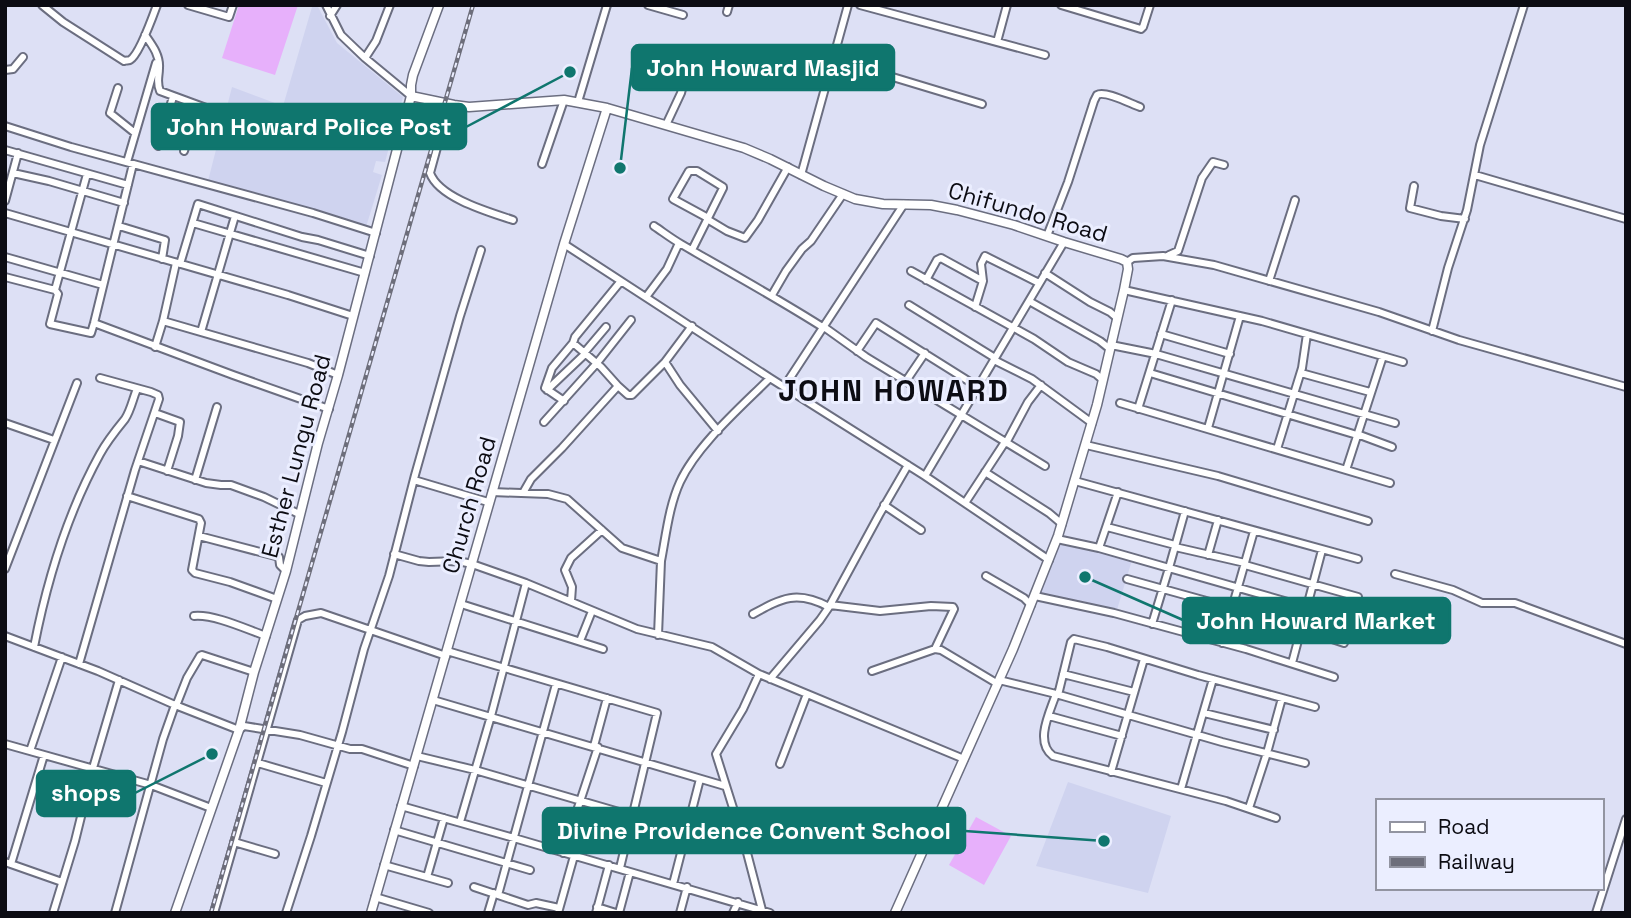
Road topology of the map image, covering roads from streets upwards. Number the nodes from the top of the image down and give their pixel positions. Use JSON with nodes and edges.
{"nodes":[{"id":1,"x":42,"y":5,"type":"edge"},
{"id":2,"x":157,"y":5,"type":"edge"},
{"id":3,"x":188,"y":5,"type":"edge"},
{"id":4,"x":233,"y":5,"type":"edge"},
{"id":5,"x":326,"y":5,"type":"edge"},
{"id":6,"x":337,"y":5,"type":"edge"},
{"id":7,"x":390,"y":5,"type":"edge"},
{"id":8,"x":439,"y":5,"type":"edge"},
{"id":9,"x":607,"y":5,"type":"edge"},
{"id":10,"x":648,"y":5,"type":"edge"},
{"id":11,"x":848,"y":5,"type":"edge"},
{"id":12,"x":860,"y":5,"type":"edge"},
{"id":13,"x":1007,"y":5,"type":"edge"},
{"id":14,"x":1061,"y":5,"type":"edge"},
{"id":15,"x":1150,"y":5,"type":"edge"},
{"id":16,"x":1524,"y":5,"type":"edge"},
{"id":17,"x":683,"y":15,"type":"dead end"},
{"id":18,"x":330,"y":16,"type":"junction"},
{"id":19,"x":145,"y":35,"type":"junction"},
{"id":20,"x":996,"y":42,"type":"junction"},
{"id":21,"x":1045,"y":55,"type":"dead end"},
{"id":22,"x":23,"y":57,"type":"dead end"},
{"id":23,"x":158,"y":58,"type":"junction"},
{"id":24,"x":365,"y":58,"type":"junction"},
{"id":25,"x":833,"y":59,"type":"junction"},
{"id":26,"x":5,"y":70,"type":"edge"},
{"id":27,"x":686,"y":74,"type":"dead end"},
{"id":28,"x":118,"y":88,"type":"dead end"},
{"id":29,"x":411,"y":96,"type":"junction"},
{"id":30,"x":173,"y":97,"type":"junction"},
{"id":31,"x":564,"y":100,"type":"junction"},
{"id":32,"x":578,"y":102,"type":"junction"},
{"id":33,"x":449,"y":104,"type":"junction"},
{"id":34,"x":982,"y":104,"type":"dead end"},
{"id":35,"x":198,"y":105,"type":"junction"},
{"id":36,"x":1140,"y":107,"type":"dead end"},
{"id":37,"x":607,"y":108,"type":"junction"},
{"id":38,"x":218,"y":112,"type":"dead end"},
{"id":39,"x":666,"y":125,"type":"junction"},
{"id":40,"x":5,"y":126,"type":"edge"},
{"id":41,"x":135,"y":133,"type":"junction"},
{"id":42,"x":158,"y":146,"type":"dead end"},
{"id":43,"x":5,"y":150,"type":"edge"},
{"id":44,"x":184,"y":151,"type":"dead end"},
{"id":45,"x":18,"y":153,"type":"junction"},
{"id":46,"x":130,"y":163,"type":"junction"},
{"id":47,"x":542,"y":164,"type":"dead end"},
{"id":48,"x":1224,"y":165,"type":"dead end"},
{"id":49,"x":788,"y":167,"type":"junction"},
{"id":50,"x":13,"y":173,"type":"junction"},
{"id":51,"x":87,"y":174,"type":"junction"},
{"id":52,"x":801,"y":175,"type":"junction"},
{"id":53,"x":1475,"y":175,"type":"junction"},
{"id":54,"x":128,"y":185,"type":"junction"},
{"id":55,"x":1415,"y":186,"type":"dead end"},
{"id":56,"x":82,"y":190,"type":"junction"},
{"id":57,"x":843,"y":194,"type":"junction"},
{"id":58,"x":1295,"y":200,"type":"dead end"},
{"id":59,"x":5,"y":201,"type":"edge"},
{"id":60,"x":124,"y":203,"type":"junction"},
{"id":61,"x":904,"y":204,"type":"junction"},
{"id":62,"x":5,"y":213,"type":"edge"},
{"id":63,"x":235,"y":216,"type":"junction"},
{"id":64,"x":708,"y":219,"type":"junction"},
{"id":65,"x":1465,"y":219,"type":"junction"},
{"id":66,"x":1626,"y":219,"type":"edge"},
{"id":67,"x":513,"y":220,"type":"dead end"},
{"id":68,"x":192,"y":223,"type":"junction"},
{"id":69,"x":119,"y":226,"type":"junction"},
{"id":70,"x":654,"y":226,"type":"dead end"},
{"id":71,"x":70,"y":233,"type":"junction"},
{"id":72,"x":376,"y":233,"type":"junction"},
{"id":73,"x":230,"y":234,"type":"junction"},
{"id":74,"x":1046,"y":236,"type":"junction"},
{"id":75,"x":1064,"y":242,"type":"junction"},
{"id":76,"x":679,"y":243,"type":"junction"},
{"id":77,"x":564,"y":244,"type":"junction"},
{"id":78,"x":114,"y":245,"type":"junction"},
{"id":79,"x":481,"y":250,"type":"dead end"},
{"id":80,"x":692,"y":250,"type":"junction"},
{"id":81,"x":370,"y":256,"type":"junction"},
{"id":82,"x":1168,"y":256,"type":"junction"},
{"id":83,"x":5,"y":257,"type":"edge"},
{"id":84,"x":162,"y":259,"type":"junction"},
{"id":85,"x":1127,"y":262,"type":"junction"},
{"id":86,"x":178,"y":264,"type":"junction"},
{"id":87,"x":911,"y":271,"type":"dead end"},
{"id":88,"x":60,"y":272,"type":"junction"},
{"id":89,"x":365,"y":274,"type":"junction"},
{"id":90,"x":1045,"y":274,"type":"junction"},
{"id":91,"x":218,"y":275,"type":"junction"},
{"id":92,"x":5,"y":277,"type":"edge"},
{"id":93,"x":926,"y":280,"type":"junction"},
{"id":94,"x":621,"y":281,"type":"junction"},
{"id":95,"x":983,"y":281,"type":"junction"},
{"id":96,"x":1269,"y":281,"type":"junction"},
{"id":97,"x":1039,"y":283,"type":"junction"},
{"id":98,"x":103,"y":285,"type":"junction"},
{"id":99,"x":55,"y":290,"type":"junction"},
{"id":100,"x":1124,"y":290,"type":"junction"},
{"id":101,"x":772,"y":295,"type":"junction"},
{"id":102,"x":646,"y":298,"type":"junction"},
{"id":103,"x":1172,"y":300,"type":"junction"},
{"id":104,"x":1029,"y":301,"type":"junction"},
{"id":105,"x":909,"y":305,"type":"dead end"},
{"id":106,"x":975,"y":307,"type":"junction"},
{"id":107,"x":353,"y":316,"type":"junction"},
{"id":108,"x":1240,"y":316,"type":"junction"},
{"id":109,"x":1117,"y":318,"type":"junction"},
{"id":110,"x":631,"y":320,"type":"dead end"},
{"id":111,"x":163,"y":321,"type":"junction"},
{"id":112,"x":94,"y":323,"type":"junction"},
{"id":113,"x":692,"y":326,"type":"junction"},
{"id":114,"x":606,"y":327,"type":"dead end"},
{"id":115,"x":824,"y":327,"type":"junction"},
{"id":116,"x":1013,"y":329,"type":"junction"},
{"id":117,"x":1432,"y":331,"type":"junction"},
{"id":118,"x":201,"y":332,"type":"junction"},
{"id":119,"x":1161,"y":334,"type":"junction"},
{"id":120,"x":1307,"y":334,"type":"junction"},
{"id":121,"x":573,"y":343,"type":"junction"},
{"id":122,"x":155,"y":347,"type":"junction"},
{"id":123,"x":1111,"y":347,"type":"junction"},
{"id":124,"x":857,"y":351,"type":"junction"},
{"id":125,"x":584,"y":353,"type":"junction"},
{"id":126,"x":925,"y":353,"type":"junction"},
{"id":127,"x":1156,"y":354,"type":"junction"},
{"id":128,"x":1230,"y":354,"type":"junction"},
{"id":129,"x":1383,"y":356,"type":"junction"},
{"id":130,"x":995,"y":359,"type":"junction"},
{"id":131,"x":666,"y":362,"type":"junction"},
{"id":132,"x":1403,"y":362,"type":"dead end"},
{"id":133,"x":597,"y":363,"type":"junction"},
{"id":134,"x":1150,"y":373,"type":"junction"},
{"id":135,"x":1301,"y":373,"type":"junction"},
{"id":136,"x":1224,"y":374,"type":"junction"},
{"id":137,"x":338,"y":375,"type":"junction"},
{"id":138,"x":100,"y":377,"type":"dead end"},
{"id":139,"x":770,"y":378,"type":"junction"},
{"id":140,"x":1103,"y":380,"type":"junction"},
{"id":141,"x":906,"y":381,"type":"junction"},
{"id":142,"x":77,"y":383,"type":"dead end"},
{"id":143,"x":1041,"y":385,"type":"junction"},
{"id":144,"x":618,"y":386,"type":"junction"},
{"id":145,"x":784,"y":387,"type":"junction"},
{"id":146,"x":978,"y":387,"type":"junction"},
{"id":147,"x":1626,"y":387,"type":"edge"},
{"id":148,"x":137,"y":388,"type":"junction"},
{"id":149,"x":547,"y":390,"type":"junction"},
{"id":150,"x":1370,"y":392,"type":"junction"},
{"id":151,"x":1218,"y":393,"type":"junction"},
{"id":152,"x":1294,"y":394,"type":"junction"},
{"id":153,"x":564,"y":401,"type":"junction"},
{"id":154,"x":1120,"y":403,"type":"dead end"},
{"id":155,"x":217,"y":407,"type":"dead end"},
{"id":156,"x":328,"y":409,"type":"junction"},
{"id":157,"x":1138,"y":409,"type":"junction"},
{"id":158,"x":155,"y":413,"type":"junction"},
{"id":159,"x":1288,"y":414,"type":"junction"},
{"id":160,"x":1363,"y":414,"type":"junction"},
{"id":161,"x":962,"y":415,"type":"junction"},
{"id":162,"x":544,"y":422,"type":"dead end"},
{"id":163,"x":5,"y":423,"type":"edge"},
{"id":164,"x":1092,"y":423,"type":"junction"},
{"id":165,"x":1395,"y":423,"type":"dead end"},
{"id":166,"x":1208,"y":428,"type":"junction"},
{"id":167,"x":718,"y":431,"type":"junction"},
{"id":168,"x":1357,"y":434,"type":"junction"},
{"id":169,"x":54,"y":440,"type":"junction"},
{"id":170,"x":1005,"y":442,"type":"junction"},
{"id":171,"x":1086,"y":445,"type":"junction"},
{"id":172,"x":1392,"y":447,"type":"dead end"},
{"id":173,"x":1277,"y":449,"type":"junction"},
{"id":174,"x":138,"y":461,"type":"junction"},
{"id":175,"x":908,"y":466,"type":"junction"},
{"id":176,"x":1045,"y":466,"type":"dead end"},
{"id":177,"x":1346,"y":470,"type":"junction"},
{"id":178,"x":167,"y":471,"type":"junction"},
{"id":179,"x":985,"y":472,"type":"junction"},
{"id":180,"x":925,"y":476,"type":"junction"},
{"id":181,"x":195,"y":480,"type":"junction"},
{"id":182,"x":414,"y":480,"type":"junction"},
{"id":183,"x":1075,"y":481,"type":"junction"},
{"id":184,"x":1390,"y":483,"type":"dead end"},
{"id":185,"x":492,"y":492,"type":"junction"},
{"id":186,"x":1118,"y":492,"type":"junction"},
{"id":187,"x":523,"y":493,"type":"junction"},
{"id":188,"x":127,"y":496,"type":"junction"},
{"id":189,"x":488,"y":502,"type":"junction"},
{"id":190,"x":965,"y":503,"type":"junction"},
{"id":191,"x":884,"y":505,"type":"junction"},
{"id":192,"x":1185,"y":511,"type":"junction"},
{"id":193,"x":299,"y":514,"type":"junction"},
{"id":194,"x":1218,"y":520,"type":"junction"},
{"id":195,"x":1368,"y":521,"type":"dead end"},
{"id":196,"x":1062,"y":524,"type":"junction"},
{"id":197,"x":1107,"y":527,"type":"junction"},
{"id":198,"x":602,"y":530,"type":"junction"},
{"id":199,"x":921,"y":530,"type":"dead end"},
{"id":200,"x":1254,"y":531,"type":"junction"},
{"id":201,"x":199,"y":536,"type":"junction"},
{"id":202,"x":1057,"y":539,"type":"junction"},
{"id":203,"x":1175,"y":546,"type":"junction"},
{"id":204,"x":1100,"y":548,"type":"junction"},
{"id":205,"x":1322,"y":550,"type":"junction"},
{"id":206,"x":394,"y":554,"type":"junction"},
{"id":207,"x":1208,"y":555,"type":"junction"},
{"id":208,"x":1358,"y":559,"type":"dead end"},
{"id":209,"x":1049,"y":560,"type":"junction"},
{"id":210,"x":660,"y":561,"type":"junction"},
{"id":211,"x":472,"y":564,"type":"junction"},
{"id":212,"x":1245,"y":564,"type":"junction"},
{"id":213,"x":1169,"y":568,"type":"junction"},
{"id":214,"x":5,"y":569,"type":"edge"},
{"id":215,"x":286,"y":571,"type":"junction"},
{"id":216,"x":1395,"y":574,"type":"dead end"},
{"id":217,"x":986,"y":576,"type":"dead end"},
{"id":218,"x":1127,"y":579,"type":"dead end"},
{"id":219,"x":526,"y":583,"type":"junction"},
{"id":220,"x":1314,"y":583,"type":"junction"},
{"id":221,"x":1238,"y":588,"type":"junction"},
{"id":222,"x":1163,"y":589,"type":"junction"},
{"id":223,"x":1358,"y":597,"type":"dead end"},
{"id":224,"x":277,"y":599,"type":"junction"},
{"id":225,"x":571,"y":601,"type":"junction"},
{"id":226,"x":1033,"y":601,"type":"junction"},
{"id":227,"x":461,"y":604,"type":"junction"},
{"id":228,"x":829,"y":606,"type":"junction"},
{"id":229,"x":1308,"y":607,"type":"junction"},
{"id":230,"x":1233,"y":608,"type":"junction"},
{"id":231,"x":592,"y":611,"type":"junction"},
{"id":232,"x":753,"y":614,"type":"dead end"},
{"id":233,"x":194,"y":616,"type":"dead end"},
{"id":234,"x":1344,"y":618,"type":"dead end"},
{"id":235,"x":517,"y":621,"type":"junction"},
{"id":236,"x":1152,"y":624,"type":"junction"},
{"id":237,"x":1302,"y":629,"type":"junction"},
{"id":238,"x":370,"y":630,"type":"junction"},
{"id":239,"x":658,"y":635,"type":"junction"},
{"id":240,"x":5,"y":636,"type":"edge"},
{"id":241,"x":266,"y":636,"type":"junction"},
{"id":242,"x":580,"y":641,"type":"junction"},
{"id":243,"x":1222,"y":643,"type":"junction"},
{"id":244,"x":1344,"y":643,"type":"dead end"},
{"id":245,"x":1626,"y":644,"type":"edge"},
{"id":246,"x":34,"y":648,"type":"junction"},
{"id":247,"x":603,"y":649,"type":"dead end"},
{"id":248,"x":935,"y":649,"type":"junction"},
{"id":249,"x":447,"y":654,"type":"junction"},
{"id":250,"x":62,"y":657,"type":"junction"},
{"id":251,"x":1144,"y":659,"type":"junction"},
{"id":252,"x":1292,"y":663,"type":"junction"},
{"id":253,"x":79,"y":664,"type":"junction"},
{"id":254,"x":504,"y":668,"type":"junction"},
{"id":255,"x":872,"y":671,"type":"dead end"},
{"id":256,"x":254,"y":672,"type":"junction"},
{"id":257,"x":759,"y":674,"type":"junction"},
{"id":258,"x":1063,"y":674,"type":"junction"},
{"id":259,"x":1334,"y":677,"type":"dead end"},
{"id":260,"x":770,"y":679,"type":"junction"},
{"id":261,"x":1213,"y":679,"type":"junction"},
{"id":262,"x":119,"y":680,"type":"junction"},
{"id":263,"x":999,"y":682,"type":"junction"},
{"id":264,"x":556,"y":684,"type":"junction"},
{"id":265,"x":1134,"y":692,"type":"junction"},
{"id":266,"x":807,"y":694,"type":"junction"},
{"id":267,"x":1057,"y":694,"type":"junction"},
{"id":268,"x":607,"y":698,"type":"junction"},
{"id":269,"x":1282,"y":698,"type":"junction"},
{"id":270,"x":433,"y":700,"type":"junction"},
{"id":271,"x":176,"y":706,"type":"junction"},
{"id":272,"x":1315,"y":707,"type":"dead end"},
{"id":273,"x":1204,"y":713,"type":"junction"},
{"id":274,"x":1128,"y":715,"type":"junction"},
{"id":275,"x":491,"y":716,"type":"junction"},
{"id":276,"x":1049,"y":716,"type":"junction"},
{"id":277,"x":239,"y":730,"type":"junction"},
{"id":278,"x":1274,"y":730,"type":"junction"},
{"id":279,"x":267,"y":731,"type":"junction"},
{"id":280,"x":542,"y":732,"type":"junction"},
{"id":281,"x":1197,"y":735,"type":"junction"},
{"id":282,"x":1122,"y":736,"type":"junction"},
{"id":283,"x":5,"y":744,"type":"edge"},
{"id":284,"x":338,"y":745,"type":"junction"},
{"id":285,"x":596,"y":747,"type":"junction"},
{"id":286,"x":30,"y":751,"type":"junction"},
{"id":287,"x":1267,"y":753,"type":"junction"},
{"id":288,"x":44,"y":755,"type":"junction"},
{"id":289,"x":416,"y":756,"type":"junction"},
{"id":290,"x":964,"y":759,"type":"junction"},
{"id":291,"x":258,"y":763,"type":"junction"},
{"id":292,"x":647,"y":763,"type":"junction"},
{"id":293,"x":1305,"y":763,"type":"dead end"},
{"id":294,"x":780,"y":764,"type":"dead end"},
{"id":295,"x":414,"y":766,"type":"junction"},
{"id":296,"x":93,"y":768,"type":"junction"},
{"id":297,"x":475,"y":770,"type":"junction"},
{"id":298,"x":1111,"y":772,"type":"junction"},
{"id":299,"x":700,"y":779,"type":"junction"},
{"id":300,"x":326,"y":783,"type":"junction"},
{"id":301,"x":151,"y":785,"type":"junction"},
{"id":302,"x":528,"y":785,"type":"junction"},
{"id":303,"x":726,"y":786,"type":"junction"},
{"id":304,"x":1181,"y":789,"type":"junction"},
{"id":305,"x":580,"y":802,"type":"junction"},
{"id":306,"x":401,"y":806,"type":"junction"},
{"id":307,"x":211,"y":808,"type":"junction"},
{"id":308,"x":1249,"y":808,"type":"junction"},
{"id":309,"x":632,"y":816,"type":"junction"},
{"id":310,"x":444,"y":818,"type":"junction"},
{"id":311,"x":1276,"y":818,"type":"dead end"},
{"id":312,"x":1626,"y":819,"type":"edge"},
{"id":313,"x":460,"y":822,"type":"junction"},
{"id":314,"x":394,"y":830,"type":"junction"},
{"id":315,"x":686,"y":832,"type":"junction"},
{"id":316,"x":514,"y":838,"type":"junction"},
{"id":317,"x":234,"y":842,"type":"junction"},
{"id":318,"x":437,"y":842,"type":"junction"},
{"id":319,"x":746,"y":849,"type":"junction"},
{"id":320,"x":563,"y":853,"type":"junction"},
{"id":321,"x":275,"y":854,"type":"dead end"},
{"id":322,"x":574,"y":856,"type":"junction"},
{"id":323,"x":507,"y":862,"type":"junction"},
{"id":324,"x":8,"y":863,"type":"edge"},
{"id":325,"x":384,"y":865,"type":"junction"},
{"id":326,"x":609,"y":865,"type":"junction"},
{"id":327,"x":620,"y":869,"type":"junction"},
{"id":328,"x":530,"y":870,"type":"dead end"},
{"id":329,"x":630,"y":872,"type":"junction"},
{"id":330,"x":427,"y":877,"type":"junction"},
{"id":331,"x":62,"y":882,"type":"junction"},
{"id":332,"x":448,"y":883,"type":"dead end"},
{"id":333,"x":673,"y":884,"type":"junction"},
{"id":334,"x":474,"y":887,"type":"dead end"},
{"id":335,"x":687,"y":887,"type":"junction"},
{"id":336,"x":1603,"y":889,"type":"edge"},
{"id":337,"x":1603,"y":890,"type":"edge"},
{"id":338,"x":496,"y":894,"type":"junction"},
{"id":339,"x":375,"y":897,"type":"junction"},
{"id":340,"x":738,"y":902,"type":"junction"},
{"id":341,"x":596,"y":910,"type":"edge"},
{"id":342,"x":762,"y":910,"type":"junction"},
{"id":343,"x":417,"y":911,"type":"edge"},
{"id":344,"x":559,"y":911,"type":"edge"},
{"id":345,"x":619,"y":912,"type":"edge"},
{"id":346,"x":53,"y":913,"type":"edge"},
{"id":347,"x":115,"y":913,"type":"edge"},
{"id":348,"x":175,"y":913,"type":"edge"},
{"id":349,"x":214,"y":913,"type":"edge"},
{"id":350,"x":286,"y":913,"type":"edge"},
{"id":351,"x":371,"y":913,"type":"edge"},
{"id":352,"x":429,"y":913,"type":"edge"},
{"id":353,"x":488,"y":913,"type":"edge"},
{"id":354,"x":680,"y":913,"type":"edge"},
{"id":355,"x":733,"y":913,"type":"edge"},
{"id":356,"x":770,"y":913,"type":"edge"},
{"id":357,"x":895,"y":913,"type":"edge"},
{"id":358,"x":1595,"y":913,"type":"edge"}],
"edges":[{"from":1,"to":19,"type":"street"},
{"from":2,"to":19,"type":"street"},
{"from":3,"to":4,"type":"street"},
{"from":5,"to":18,"type":"street"},
{"from":6,"to":18,"type":"street"},
{"from":7,"to":24,"type":"street"},
{"from":8,"to":29,"type":"street","name":"Esther Lungu Road"},
{"from":9,"to":32,"type":"street"},
{"from":10,"to":17,"type":"street"},
{"from":11,"to":25,"type":"street"},
{"from":12,"to":20,"type":"street"},
{"from":13,"to":20,"type":"street"},
{"from":14,"to":15,"type":"street"},
{"from":16,"to":53,"type":"street"},
{"from":18,"to":24,"type":"street"},
{"from":19,"to":23,"type":"street"},
{"from":20,"to":21,"type":"street"},
{"from":22,"to":26,"type":"street"},
{"from":23,"to":30,"type":"street"},
{"from":23,"to":41,"type":"street"},
{"from":24,"to":29,"type":"street"},
{"from":25,"to":34,"type":"street"},
{"from":25,"to":52,"type":"street"},
{"from":27,"to":39,"type":"street"},
{"from":28,"to":41,"type":"street"},
{"from":29,"to":33,"type":"street","name":"Chifundo Road"},
{"from":29,"to":72,"type":"street","name":"Esther Lungu Road"},
{"from":30,"to":35,"type":"street"},
{"from":30,"to":42,"type":"street"},
{"from":31,"to":32,"type":"street","name":"Chifundo Road"},
{"from":31,"to":33,"type":"street","name":"Chifundo Road"},
{"from":31,"to":47,"type":"street"},
{"from":32,"to":37,"type":"street","name":"Chifundo Road"},
{"from":33,"to":67,"type":"street"},
{"from":35,"to":38,"type":"street"},
{"from":35,"to":44,"type":"street"},
{"from":36,"to":74,"type":"street"},
{"from":37,"to":39,"type":"street","name":"Chifundo Road"},
{"from":37,"to":77,"type":"street","name":"Church Road"},
{"from":39,"to":49,"type":"street","name":"Chifundo Road"},
{"from":40,"to":46,"type":"street"},
{"from":41,"to":46,"type":"street"},
{"from":43,"to":45,"type":"street"},
{"from":45,"to":50,"type":"street"},
{"from":45,"to":51,"type":"street"},
{"from":46,"to":54,"type":"street"},
{"from":46,"to":72,"type":"street"},
{"from":48,"to":82,"type":"street"},
{"from":49,"to":52,"type":"street","name":"Chifundo Road"},
{"from":49,"to":64,"type":"street"},
{"from":50,"to":56,"type":"street"},
{"from":50,"to":59,"type":"street"},
{"from":51,"to":54,"type":"street"},
{"from":51,"to":56,"type":"street"},
{"from":52,"to":57,"type":"street","name":"Chifundo Road"},
{"from":53,"to":65,"type":"street"},
{"from":53,"to":66,"type":"street"},
{"from":54,"to":60,"type":"street"},
{"from":55,"to":65,"type":"street"},
{"from":56,"to":60,"type":"street"},
{"from":56,"to":71,"type":"street"},
{"from":57,"to":61,"type":"street","name":"Chifundo Road"},
{"from":57,"to":101,"type":"street"},
{"from":58,"to":96,"type":"street"},
{"from":60,"to":69,"type":"street"},
{"from":61,"to":74,"type":"street","name":"Chifundo Road"},
{"from":61,"to":115,"type":"street"},
{"from":62,"to":71,"type":"street"},
{"from":63,"to":68,"type":"street"},
{"from":63,"to":73,"type":"street"},
{"from":63,"to":81,"type":"street"},
{"from":64,"to":64,"type":"street"},
{"from":64,"to":80,"type":"street"},
{"from":65,"to":117,"type":"street"},
{"from":68,"to":73,"type":"street"},
{"from":68,"to":86,"type":"street"},
{"from":69,"to":78,"type":"street"},
{"from":69,"to":84,"type":"street"},
{"from":70,"to":76,"type":"street"},
{"from":71,"to":78,"type":"street"},
{"from":71,"to":88,"type":"street"},
{"from":72,"to":81,"type":"street","name":"Esther Lungu Road"},
{"from":73,"to":89,"type":"street"},
{"from":73,"to":91,"type":"street"},
{"from":74,"to":75,"type":"street","name":"Chifundo Road"},
{"from":75,"to":85,"type":"street","name":"Chifundo Road"},
{"from":75,"to":90,"type":"street"},
{"from":76,"to":80,"type":"street"},
{"from":76,"to":102,"type":"street"},
{"from":77,"to":94,"type":"street"},
{"from":77,"to":185,"type":"street","name":"Church Road"},
{"from":78,"to":84,"type":"street"},
{"from":78,"to":98,"type":"street"},
{"from":79,"to":182,"type":"street"},
{"from":80,"to":101,"type":"street"},
{"from":81,"to":89,"type":"street","name":"Esther Lungu Road"},
{"from":82,"to":85,"type":"street"},
{"from":82,"to":96,"type":"street"},
{"from":83,"to":88,"type":"street"},
{"from":84,"to":86,"type":"street"},
{"from":85,"to":100,"type":"street","name":"Chifundo Road"},
{"from":86,"to":91,"type":"street"},
{"from":86,"to":111,"type":"street"},
{"from":87,"to":93,"type":"street"},
{"from":88,"to":98,"type":"street"},
{"from":88,"to":99,"type":"street"},
{"from":89,"to":107,"type":"street","name":"Esther Lungu Road"},
{"from":90,"to":97,"type":"street"},
{"from":90,"to":109,"type":"street"},
{"from":91,"to":107,"type":"street"},
{"from":91,"to":118,"type":"street"},
{"from":92,"to":99,"type":"street"},
{"from":93,"to":95,"type":"street"},
{"from":93,"to":106,"type":"street"},
{"from":94,"to":102,"type":"street"},
{"from":94,"to":121,"type":"street"},
{"from":95,"to":97,"type":"street"},
{"from":95,"to":106,"type":"street"},
{"from":96,"to":117,"type":"street"},
{"from":97,"to":104,"type":"street"},
{"from":98,"to":112,"type":"street"},
{"from":99,"to":112,"type":"street"},
{"from":100,"to":103,"type":"street"},
{"from":100,"to":109,"type":"street","name":"Chifundo Road"},
{"from":101,"to":115,"type":"street"},
{"from":102,"to":113,"type":"street"},
{"from":103,"to":108,"type":"street"},
{"from":103,"to":119,"type":"street"},
{"from":104,"to":116,"type":"street"},
{"from":104,"to":123,"type":"street"},
{"from":105,"to":130,"type":"street"},
{"from":106,"to":116,"type":"street"},
{"from":107,"to":137,"type":"street","name":"Esther Lungu Road"},
{"from":108,"to":120,"type":"street"},
{"from":108,"to":128,"type":"street"},
{"from":109,"to":123,"type":"street","name":"Chifundo Road"},
{"from":110,"to":133,"type":"street"},
{"from":111,"to":118,"type":"street"},
{"from":111,"to":122,"type":"street"},
{"from":112,"to":122,"type":"street"},
{"from":113,"to":131,"type":"street"},
{"from":113,"to":139,"type":"street"},
{"from":114,"to":125,"type":"street"},
{"from":115,"to":124,"type":"street"},
{"from":115,"to":145,"type":"street"},
{"from":116,"to":130,"type":"street"},
{"from":116,"to":140,"type":"street"},
{"from":117,"to":147,"type":"street"},
{"from":118,"to":137,"type":"street"},
{"from":119,"to":127,"type":"street"},
{"from":119,"to":128,"type":"street"},
{"from":120,"to":129,"type":"street"},
{"from":120,"to":135,"type":"street"},
{"from":121,"to":125,"type":"street"},
{"from":121,"to":149,"type":"street"},
{"from":122,"to":156,"type":"street"},
{"from":123,"to":127,"type":"street"},
{"from":123,"to":140,"type":"street","name":"Chifundo Road"},
{"from":124,"to":126,"type":"street"},
{"from":124,"to":141,"type":"street"},
{"from":125,"to":133,"type":"street"},
{"from":125,"to":149,"type":"street"},
{"from":126,"to":141,"type":"street"},
{"from":126,"to":146,"type":"street"},
{"from":127,"to":134,"type":"street"},
{"from":127,"to":136,"type":"street"},
{"from":128,"to":136,"type":"street"},
{"from":129,"to":132,"type":"street"},
{"from":129,"to":150,"type":"street"},
{"from":130,"to":143,"type":"street"},
{"from":130,"to":146,"type":"street"},
{"from":131,"to":144,"type":"street"},
{"from":131,"to":167,"type":"street"},
{"from":133,"to":144,"type":"street"},
{"from":133,"to":153,"type":"street"},
{"from":134,"to":151,"type":"street"},
{"from":134,"to":157,"type":"street"},
{"from":135,"to":150,"type":"street"},
{"from":135,"to":152,"type":"street"},
{"from":136,"to":151,"type":"street"},
{"from":136,"to":152,"type":"street"},
{"from":137,"to":156,"type":"street","name":"Esther Lungu Road"},
{"from":138,"to":148,"type":"street"},
{"from":139,"to":145,"type":"street"},
{"from":139,"to":167,"type":"street"},
{"from":140,"to":164,"type":"street","name":"Chifundo Road"},
{"from":141,"to":161,"type":"street"},
{"from":142,"to":169,"type":"street"},
{"from":143,"to":164,"type":"street"},
{"from":143,"to":170,"type":"street"},
{"from":144,"to":187,"type":"street"},
{"from":145,"to":175,"type":"street"},
{"from":146,"to":161,"type":"street"},
{"from":148,"to":158,"type":"street"},
{"from":148,"to":246,"type":"street"},
{"from":149,"to":153,"type":"street"},
{"from":150,"to":160,"type":"street"},
{"from":151,"to":159,"type":"street"},
{"from":151,"to":166,"type":"street"},
{"from":152,"to":159,"type":"street"},
{"from":152,"to":160,"type":"street"},
{"from":153,"to":162,"type":"street"},
{"from":154,"to":157,"type":"street"},
{"from":155,"to":181,"type":"street"},
{"from":156,"to":193,"type":"street","name":"Esther Lungu Road"},
{"from":157,"to":166,"type":"street"},
{"from":158,"to":174,"type":"street"},
{"from":158,"to":178,"type":"street"},
{"from":159,"to":168,"type":"street"},
{"from":159,"to":173,"type":"street"},
{"from":160,"to":165,"type":"street"},
{"from":160,"to":168,"type":"street"},
{"from":161,"to":170,"type":"street"},
{"from":161,"to":180,"type":"street"},
{"from":163,"to":169,"type":"street"},
{"from":164,"to":171,"type":"street","name":"Chifundo Road"},
{"from":166,"to":173,"type":"street"},
{"from":167,"to":210,"type":"street"},
{"from":168,"to":172,"type":"street"},
{"from":168,"to":177,"type":"street"},
{"from":169,"to":214,"type":"street"},
{"from":170,"to":176,"type":"street"},
{"from":170,"to":179,"type":"street"},
{"from":171,"to":183,"type":"street","name":"Chifundo Road"},
{"from":171,"to":195,"type":"street"},
{"from":173,"to":177,"type":"street"},
{"from":174,"to":178,"type":"street"},
{"from":174,"to":188,"type":"street"},
{"from":175,"to":180,"type":"street"},
{"from":175,"to":191,"type":"street"},
{"from":177,"to":184,"type":"street"},
{"from":178,"to":181,"type":"street"},
{"from":179,"to":190,"type":"street"},
{"from":179,"to":196,"type":"street"},
{"from":180,"to":190,"type":"street"},
{"from":181,"to":193,"type":"street"},
{"from":182,"to":189,"type":"street"},
{"from":182,"to":206,"type":"street"},
{"from":183,"to":186,"type":"street"},
{"from":183,"to":196,"type":"street","name":"Chifundo Road"},
{"from":185,"to":187,"type":"street"},
{"from":185,"to":189,"type":"street","name":"Church Road"},
{"from":186,"to":192,"type":"street"},
{"from":186,"to":197,"type":"street"},
{"from":187,"to":198,"type":"street"},
{"from":188,"to":201,"type":"street"},
{"from":188,"to":253,"type":"street"},
{"from":189,"to":211,"type":"street","name":"Church Road"},
{"from":190,"to":209,"type":"street"},
{"from":191,"to":199,"type":"street"},
{"from":191,"to":228,"type":"street"},
{"from":192,"to":194,"type":"street"},
{"from":192,"to":203,"type":"street"},
{"from":193,"to":215,"type":"street","name":"Esther Lungu Road"},
{"from":194,"to":200,"type":"street"},
{"from":194,"to":207,"type":"street"},
{"from":196,"to":202,"type":"street","name":"Chifundo Road"},
{"from":197,"to":203,"type":"street"},
{"from":197,"to":204,"type":"street"},
{"from":198,"to":210,"type":"street"},
{"from":198,"to":225,"type":"street"},
{"from":200,"to":205,"type":"street"},
{"from":200,"to":212,"type":"street"},
{"from":201,"to":215,"type":"street"},
{"from":201,"to":224,"type":"street"},
{"from":202,"to":204,"type":"street"},
{"from":202,"to":209,"type":"street","name":"Chifundo Road"},
{"from":203,"to":207,"type":"street"},
{"from":203,"to":213,"type":"street"},
{"from":204,"to":213,"type":"street"},
{"from":205,"to":208,"type":"street"},
{"from":205,"to":220,"type":"street"},
{"from":206,"to":211,"type":"street"},
{"from":206,"to":238,"type":"street"},
{"from":207,"to":212,"type":"street"},
{"from":209,"to":226,"type":"street","name":"Chifundo Road"},
{"from":210,"to":239,"type":"street"},
{"from":211,"to":219,"type":"street"},
{"from":211,"to":227,"type":"street","name":"Church Road"},
{"from":212,"to":220,"type":"street"},
{"from":212,"to":221,"type":"street"},
{"from":213,"to":221,"type":"street"},
{"from":213,"to":222,"type":"street"},
{"from":215,"to":224,"type":"street","name":"Esther Lungu Road"},
{"from":216,"to":245,"type":"street"},
{"from":217,"to":226,"type":"street"},
{"from":218,"to":222,"type":"street"},
{"from":219,"to":225,"type":"street"},
{"from":219,"to":235,"type":"street"},
{"from":220,"to":223,"type":"street"},
{"from":220,"to":229,"type":"street"},
{"from":221,"to":229,"type":"street"},
{"from":221,"to":230,"type":"street"},
{"from":222,"to":230,"type":"street"},
{"from":222,"to":236,"type":"street"},
{"from":224,"to":241,"type":"street","name":"Esther Lungu Road"},
{"from":225,"to":231,"type":"street"},
{"from":226,"to":236,"type":"street"},
{"from":226,"to":263,"type":"street","name":"Chifundo Road"},
{"from":227,"to":235,"type":"street"},
{"from":227,"to":249,"type":"street","name":"Church Road"},
{"from":228,"to":232,"type":"street"},
{"from":228,"to":248,"type":"street"},
{"from":228,"to":260,"type":"street"},
{"from":229,"to":234,"type":"street"},
{"from":229,"to":237,"type":"street"},
{"from":230,"to":237,"type":"street"},
{"from":230,"to":243,"type":"street"},
{"from":231,"to":239,"type":"street"},
{"from":231,"to":242,"type":"street"},
{"from":233,"to":241,"type":"street"},
{"from":235,"to":242,"type":"street"},
{"from":235,"to":254,"type":"street"},
{"from":236,"to":243,"type":"street"},
{"from":237,"to":244,"type":"street"},
{"from":237,"to":252,"type":"street"},
{"from":238,"to":249,"type":"street"},
{"from":238,"to":279,"type":"street"},
{"from":238,"to":284,"type":"street"},
{"from":239,"to":257,"type":"street"},
{"from":240,"to":246,"type":"street"},
{"from":241,"to":256,"type":"street","name":"Esther Lungu Road"},
{"from":242,"to":247,"type":"street"},
{"from":243,"to":252,"type":"street"},
{"from":246,"to":250,"type":"street"},
{"from":248,"to":255,"type":"street"},
{"from":248,"to":263,"type":"street"},
{"from":249,"to":254,"type":"street"},
{"from":249,"to":270,"type":"street","name":"Church Road"},
{"from":250,"to":253,"type":"street"},
{"from":250,"to":286,"type":"street"},
{"from":251,"to":258,"type":"street"},
{"from":251,"to":261,"type":"street"},
{"from":251,"to":265,"type":"street"},
{"from":252,"to":259,"type":"street"},
{"from":253,"to":262,"type":"street"},
{"from":254,"to":264,"type":"street"},
{"from":254,"to":275,"type":"street"},
{"from":256,"to":271,"type":"street"},
{"from":256,"to":277,"type":"street","name":"Esther Lungu Road"},
{"from":257,"to":260,"type":"street"},
{"from":257,"to":303,"type":"street"},
{"from":258,"to":265,"type":"street"},
{"from":258,"to":267,"type":"street"},
{"from":260,"to":266,"type":"street"},
{"from":261,"to":269,"type":"street"},
{"from":261,"to":273,"type":"street"},
{"from":262,"to":271,"type":"street"},
{"from":262,"to":296,"type":"street"},
{"from":263,"to":267,"type":"street"},
{"from":263,"to":290,"type":"street","name":"Chifundo Road"},
{"from":264,"to":268,"type":"street"},
{"from":264,"to":280,"type":"street"},
{"from":265,"to":274,"type":"street"},
{"from":266,"to":290,"type":"street"},
{"from":266,"to":294,"type":"street"},
{"from":267,"to":274,"type":"street"},
{"from":267,"to":276,"type":"street"},
{"from":268,"to":285,"type":"street"},
{"from":268,"to":292,"type":"street"},
{"from":269,"to":272,"type":"street"},
{"from":269,"to":278,"type":"street"},
{"from":270,"to":275,"type":"street"},
{"from":270,"to":289,"type":"street","name":"Church Road"},
{"from":271,"to":277,"type":"street"},
{"from":271,"to":301,"type":"street"},
{"from":273,"to":278,"type":"street"},
{"from":273,"to":281,"type":"street"},
{"from":274,"to":281,"type":"street"},
{"from":274,"to":282,"type":"street"},
{"from":275,"to":280,"type":"street"},
{"from":275,"to":297,"type":"street"},
{"from":276,"to":282,"type":"street"},
{"from":276,"to":298,"type":"street"},
{"from":277,"to":279,"type":"street"},
{"from":277,"to":307,"type":"street","name":"Esther Lungu Road"},
{"from":278,"to":287,"type":"street"},
{"from":279,"to":284,"type":"street"},
{"from":279,"to":291,"type":"street"},
{"from":280,"to":285,"type":"street"},
{"from":280,"to":302,"type":"street"},
{"from":281,"to":287,"type":"street"},
{"from":281,"to":304,"type":"street"},
{"from":282,"to":298,"type":"street"},
{"from":283,"to":286,"type":"street"},
{"from":284,"to":295,"type":"street"},
{"from":284,"to":300,"type":"street"},
{"from":285,"to":292,"type":"street"},
{"from":285,"to":305,"type":"street"},
{"from":286,"to":288,"type":"street"},
{"from":287,"to":293,"type":"street"},
{"from":287,"to":308,"type":"street"},
{"from":288,"to":296,"type":"street"},
{"from":288,"to":324,"type":"street"},
{"from":289,"to":295,"type":"street","name":"Church Road"},
{"from":289,"to":297,"type":"street"},
{"from":290,"to":357,"type":"street","name":"Chifundo Road"},
{"from":291,"to":300,"type":"street"},
{"from":291,"to":317,"type":"street"},
{"from":292,"to":299,"type":"street"},
{"from":292,"to":309,"type":"street"},
{"from":295,"to":306,"type":"street","name":"Church Road"},
{"from":296,"to":301,"type":"street"},
{"from":296,"to":331,"type":"street"},
{"from":297,"to":302,"type":"street"},
{"from":297,"to":313,"type":"street"},
{"from":298,"to":304,"type":"street"},
{"from":299,"to":303,"type":"street"},
{"from":299,"to":315,"type":"street"},
{"from":300,"to":350,"type":"street"},
{"from":301,"to":307,"type":"street"},
{"from":301,"to":347,"type":"street"},
{"from":302,"to":305,"type":"street"},
{"from":302,"to":316,"type":"street"},
{"from":303,"to":319,"type":"street"},
{"from":304,"to":308,"type":"street"},
{"from":305,"to":309,"type":"street"},
{"from":305,"to":320,"type":"street"},
{"from":306,"to":310,"type":"street"},
{"from":306,"to":314,"type":"street","name":"Church Road"},
{"from":307,"to":348,"type":"street","name":"Esther Lungu Road"},
{"from":308,"to":311,"type":"street"},
{"from":309,"to":315,"type":"street"},
{"from":309,"to":327,"type":"street"},
{"from":310,"to":313,"type":"street"},
{"from":310,"to":318,"type":"street"},
{"from":312,"to":336,"type":"street"},
{"from":313,"to":316,"type":"street"},
{"from":314,"to":318,"type":"street"},
{"from":314,"to":325,"type":"street","name":"Church Road"},
{"from":315,"to":319,"type":"street"},
{"from":315,"to":333,"type":"street"},
{"from":316,"to":320,"type":"street"},
{"from":316,"to":323,"type":"street"},
{"from":317,"to":321,"type":"street"},
{"from":317,"to":349,"type":"street"},
{"from":318,"to":323,"type":"street"},
{"from":318,"to":330,"type":"street"},
{"from":319,"to":342,"type":"street"},
{"from":320,"to":322,"type":"street"},
{"from":322,"to":326,"type":"street"},
{"from":322,"to":344,"type":"street"},
{"from":323,"to":328,"type":"street"},
{"from":323,"to":338,"type":"street"},
{"from":324,"to":331,"type":"street"},
{"from":325,"to":330,"type":"street"},
{"from":325,"to":339,"type":"street","name":"Church Road"},
{"from":326,"to":327,"type":"street"},
{"from":326,"to":341,"type":"street"},
{"from":327,"to":329,"type":"street"},
{"from":329,"to":333,"type":"street"},
{"from":329,"to":345,"type":"street"},
{"from":330,"to":332,"type":"street"},
{"from":331,"to":346,"type":"street"},
{"from":333,"to":335,"type":"street"},
{"from":334,"to":338,"type":"street"},
{"from":335,"to":340,"type":"street"},
{"from":335,"to":354,"type":"street"},
{"from":337,"to":358,"type":"street"},
{"from":338,"to":344,"type":"street"},
{"from":338,"to":353,"type":"street"},
{"from":339,"to":343,"type":"street"},
{"from":339,"to":351,"type":"street","name":"Church Road"},
{"from":340,"to":342,"type":"street"},
{"from":340,"to":355,"type":"street"},
{"from":341,"to":345,"type":"street"},
{"from":342,"to":356,"type":"street"},
{"from":343,"to":352,"type":"street"}]}
